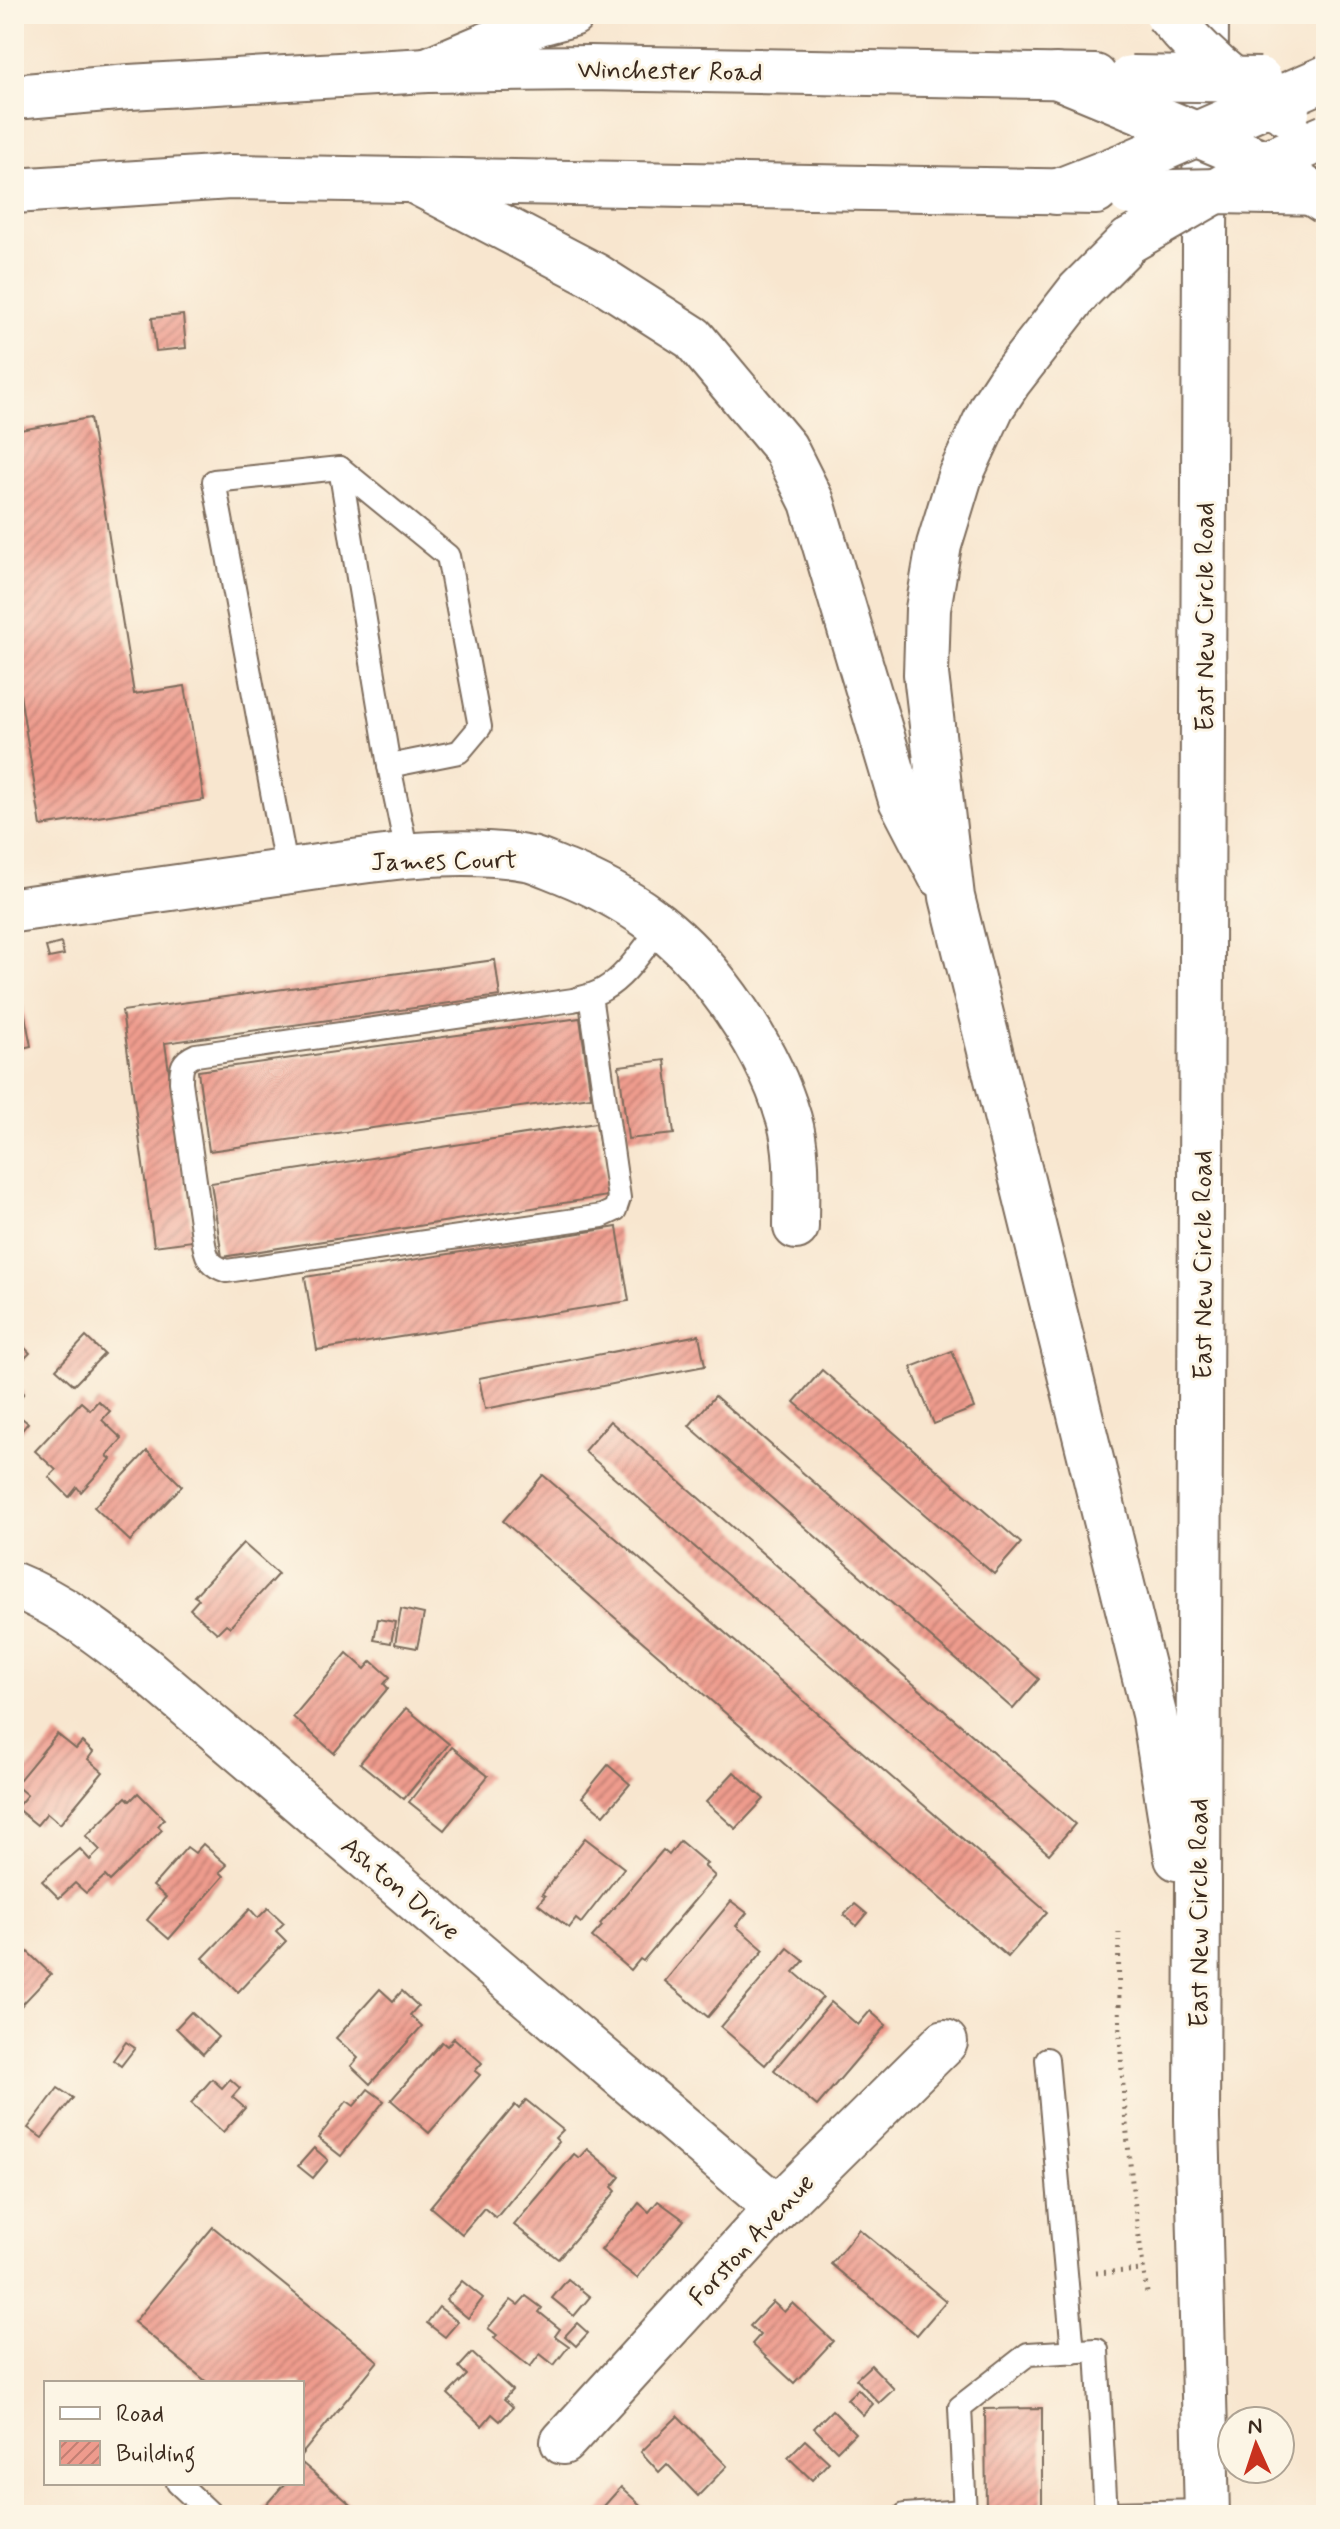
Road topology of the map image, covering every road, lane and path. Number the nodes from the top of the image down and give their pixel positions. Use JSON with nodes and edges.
{"nodes":[{"id":1,"x":572,"y":14,"type":"edge"},
{"id":2,"x":1167,"y":14,"type":"edge"},
{"id":3,"x":1206,"y":14,"type":"edge"},
{"id":4,"x":427,"y":70,"type":"junction"},
{"id":5,"x":1231,"y":80,"type":"junction"},
{"id":6,"x":1325,"y":80,"type":"edge"},
{"id":7,"x":1131,"y":92,"type":"junction"},
{"id":8,"x":14,"y":97,"type":"edge"},
{"id":9,"x":1267,"y":104,"type":"junction"},
{"id":10,"x":1326,"y":134,"type":"edge"},
{"id":11,"x":1200,"y":135,"type":"junction"},
{"id":12,"x":1265,"y":163,"type":"junction"},
{"id":13,"x":1130,"y":178,"type":"junction"},
{"id":14,"x":416,"y":182,"type":"junction"},
{"id":15,"x":14,"y":191,"type":"edge"},
{"id":16,"x":1218,"y":191,"type":"junction"},
{"id":17,"x":1322,"y":196,"type":"edge"},
{"id":18,"x":340,"y":468,"type":"junction"},
{"id":19,"x":389,"y":766,"type":"junction"},
{"id":20,"x":408,"y":858,"type":"junction"},
{"id":21,"x":287,"y":872,"type":"junction"},
{"id":22,"x":952,"y":897,"type":"junction"},
{"id":23,"x":14,"y":910,"type":"edge"},
{"id":24,"x":661,"y":927,"type":"junction"},
{"id":25,"x":590,"y":995,"type":"junction"},
{"id":26,"x":796,"y":1227,"type":"dead end"},
{"id":27,"x":14,"y":1585,"type":"edge"},
{"id":28,"x":1119,"y":1932,"type":"dead end"},
{"id":29,"x":945,"y":2042,"type":"dead end"},
{"id":30,"x":1047,"y":2059,"type":"dead end"},
{"id":31,"x":1197,"y":2119,"type":"junction"},
{"id":32,"x":777,"y":2208,"type":"junction"},
{"id":33,"x":1143,"y":2270,"type":"junction"},
{"id":34,"x":1066,"y":2275,"type":"junction"},
{"id":35,"x":1147,"y":2293,"type":"dead end"},
{"id":36,"x":1073,"y":2352,"type":"junction"},
{"id":37,"x":563,"y":2442,"type":"dead end"},
{"id":38,"x":180,"y":2485,"type":"edge"},
{"id":39,"x":965,"y":2513,"type":"edge"},
{"id":40,"x":1207,"y":2513,"type":"edge"},
{"id":41,"x":1106,"y":2514,"type":"edge"},
{"id":42,"x":212,"y":2515,"type":"edge"},
{"id":43,"x":905,"y":2515,"type":"edge"}],
"edges":[{"from":1,"to":4,"type":"main road"},
{"from":2,"to":5,"type":"main road","bridge":true},
{"from":3,"to":31,"type":"main road","name":"East New Circle Road"},
{"from":4,"to":7,"type":"main road","name":"Winchester Road"},
{"from":4,"to":8,"type":"main road","name":"Winchester Road"},
{"from":5,"to":6,"type":"main road","bridge":true},
{"from":5,"to":7,"type":"main road","bridge":true},
{"from":5,"to":9,"type":"main road","bridge":true},
{"from":6,"to":9,"type":"main road","bridge":true},
{"from":7,"to":11,"type":"main road","bridge":true},
{"from":9,"to":10,"type":"main road","bridge":true},
{"from":9,"to":11,"type":"main road","bridge":true},
{"from":10,"to":12,"type":"main road","bridge":true},
{"from":11,"to":12,"type":"main road","bridge":true},
{"from":11,"to":13,"type":"main road","bridge":true},
{"from":12,"to":16,"type":"main road","bridge":true},
{"from":12,"to":17,"type":"main road","bridge":true},
{"from":13,"to":14,"type":"main road"},
{"from":13,"to":16,"type":"main road","bridge":true},
{"from":14,"to":15,"type":"main road"},
{"from":14,"to":22,"type":"main road"},
{"from":16,"to":17,"type":"main road","bridge":true},
{"from":16,"to":22,"type":"main road","bridge":true},
{"from":18,"to":19,"type":"lane"},
{"from":18,"to":19,"type":"lane"},
{"from":18,"to":21,"type":"lane"},
{"from":19,"to":20,"type":"lane"},
{"from":20,"to":21,"type":"main road","name":"James Court"},
{"from":20,"to":24,"type":"main road","name":"James Court"},
{"from":21,"to":23,"type":"main road","name":"James Court"},
{"from":22,"to":31,"type":"main road"},
{"from":24,"to":25,"type":"lane"},
{"from":24,"to":26,"type":"main road","name":"James Court"},
{"from":25,"to":25,"type":"lane"},
{"from":27,"to":32,"type":"main road","name":"Ashton Drive"},
{"from":28,"to":33,"type":"path"},
{"from":29,"to":32,"type":"main road","name":"Forston Avenue"},
{"from":30,"to":34,"type":"lane"},
{"from":31,"to":40,"type":"main road","name":"East New Circle Road"},
{"from":32,"to":37,"type":"main road","name":"Forston Avenue"},
{"from":33,"to":34,"type":"path"},
{"from":33,"to":35,"type":"path"},
{"from":34,"to":36,"type":"lane"},
{"from":36,"to":39,"type":"lane"},
{"from":36,"to":41,"type":"lane"},
{"from":38,"to":42,"type":"lane"},
{"from":39,"to":43,"type":"lane"},
{"from":40,"to":41,"type":"lane"}]}
